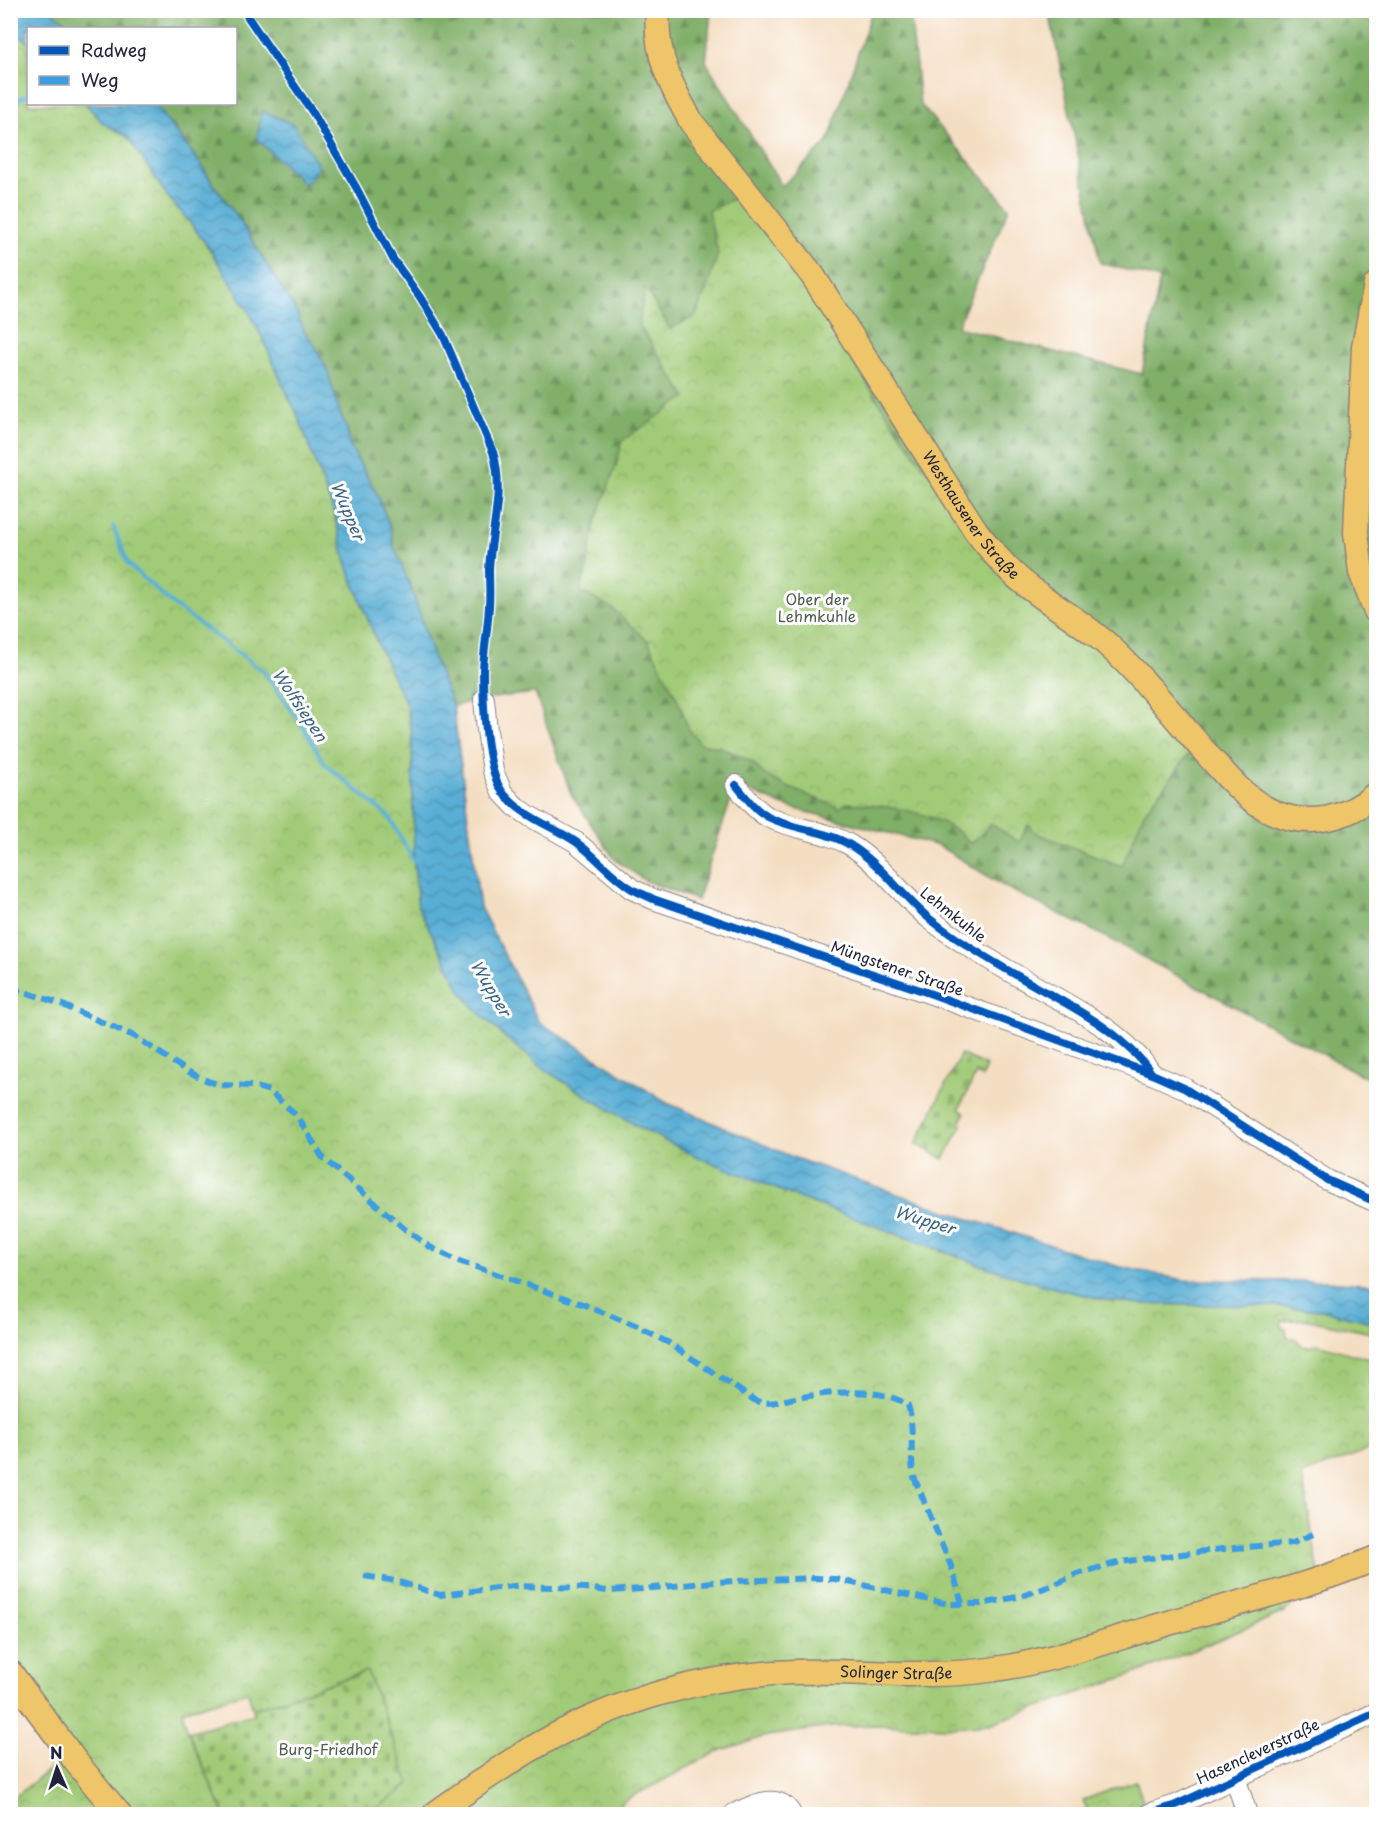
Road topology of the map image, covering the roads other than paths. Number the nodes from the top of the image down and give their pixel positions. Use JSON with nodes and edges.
{"nodes":[{"id":1,"x":658,"y":10,"type":"edge"},
{"id":2,"x":1377,"y":285,"type":"edge"},
{"id":3,"x":1377,"y":611,"type":"edge"},
{"id":4,"x":484,"y":699,"type":"dead end"},
{"id":5,"x":736,"y":785,"type":"dead end"},
{"id":6,"x":1377,"y":794,"type":"edge"},
{"id":7,"x":1152,"y":1074,"type":"junction"},
{"id":8,"x":1377,"y":1202,"type":"edge"},
{"id":9,"x":1377,"y":1558,"type":"edge"},
{"id":10,"x":10,"y":1672,"type":"edge"},
{"id":11,"x":1377,"y":1713,"type":"edge"},
{"id":12,"x":1235,"y":1777,"type":"junction"},
{"id":13,"x":112,"y":1807,"type":"edge"},
{"id":14,"x":435,"y":1815,"type":"edge"},
{"id":15,"x":734,"y":1815,"type":"edge"},
{"id":16,"x":791,"y":1815,"type":"edge"},
{"id":17,"x":1149,"y":1815,"type":"edge"},
{"id":18,"x":1247,"y":1815,"type":"edge"}],
"edges":[{"from":1,"to":6,"type":"main road","name":"Westhausener Straße"},
{"from":2,"to":3,"type":"main road"},
{"from":4,"to":7,"type":"street","name":"Müngstener Straße"},
{"from":5,"to":7,"type":"street","name":"Lehmkuhle"},
{"from":7,"to":8,"type":"street","name":"Müngstener Straße"},
{"from":9,"to":14,"type":"main road","name":"Solinger Straße"},
{"from":10,"to":13,"type":"main road"},
{"from":11,"to":12,"type":"street","name":"Hasencleverstraße"},
{"from":12,"to":17,"type":"street","name":"Hasencleverstraße"},
{"from":12,"to":18,"type":"street","name":"Hasencleverstraße"},
{"from":15,"to":16,"type":"street"}]}
